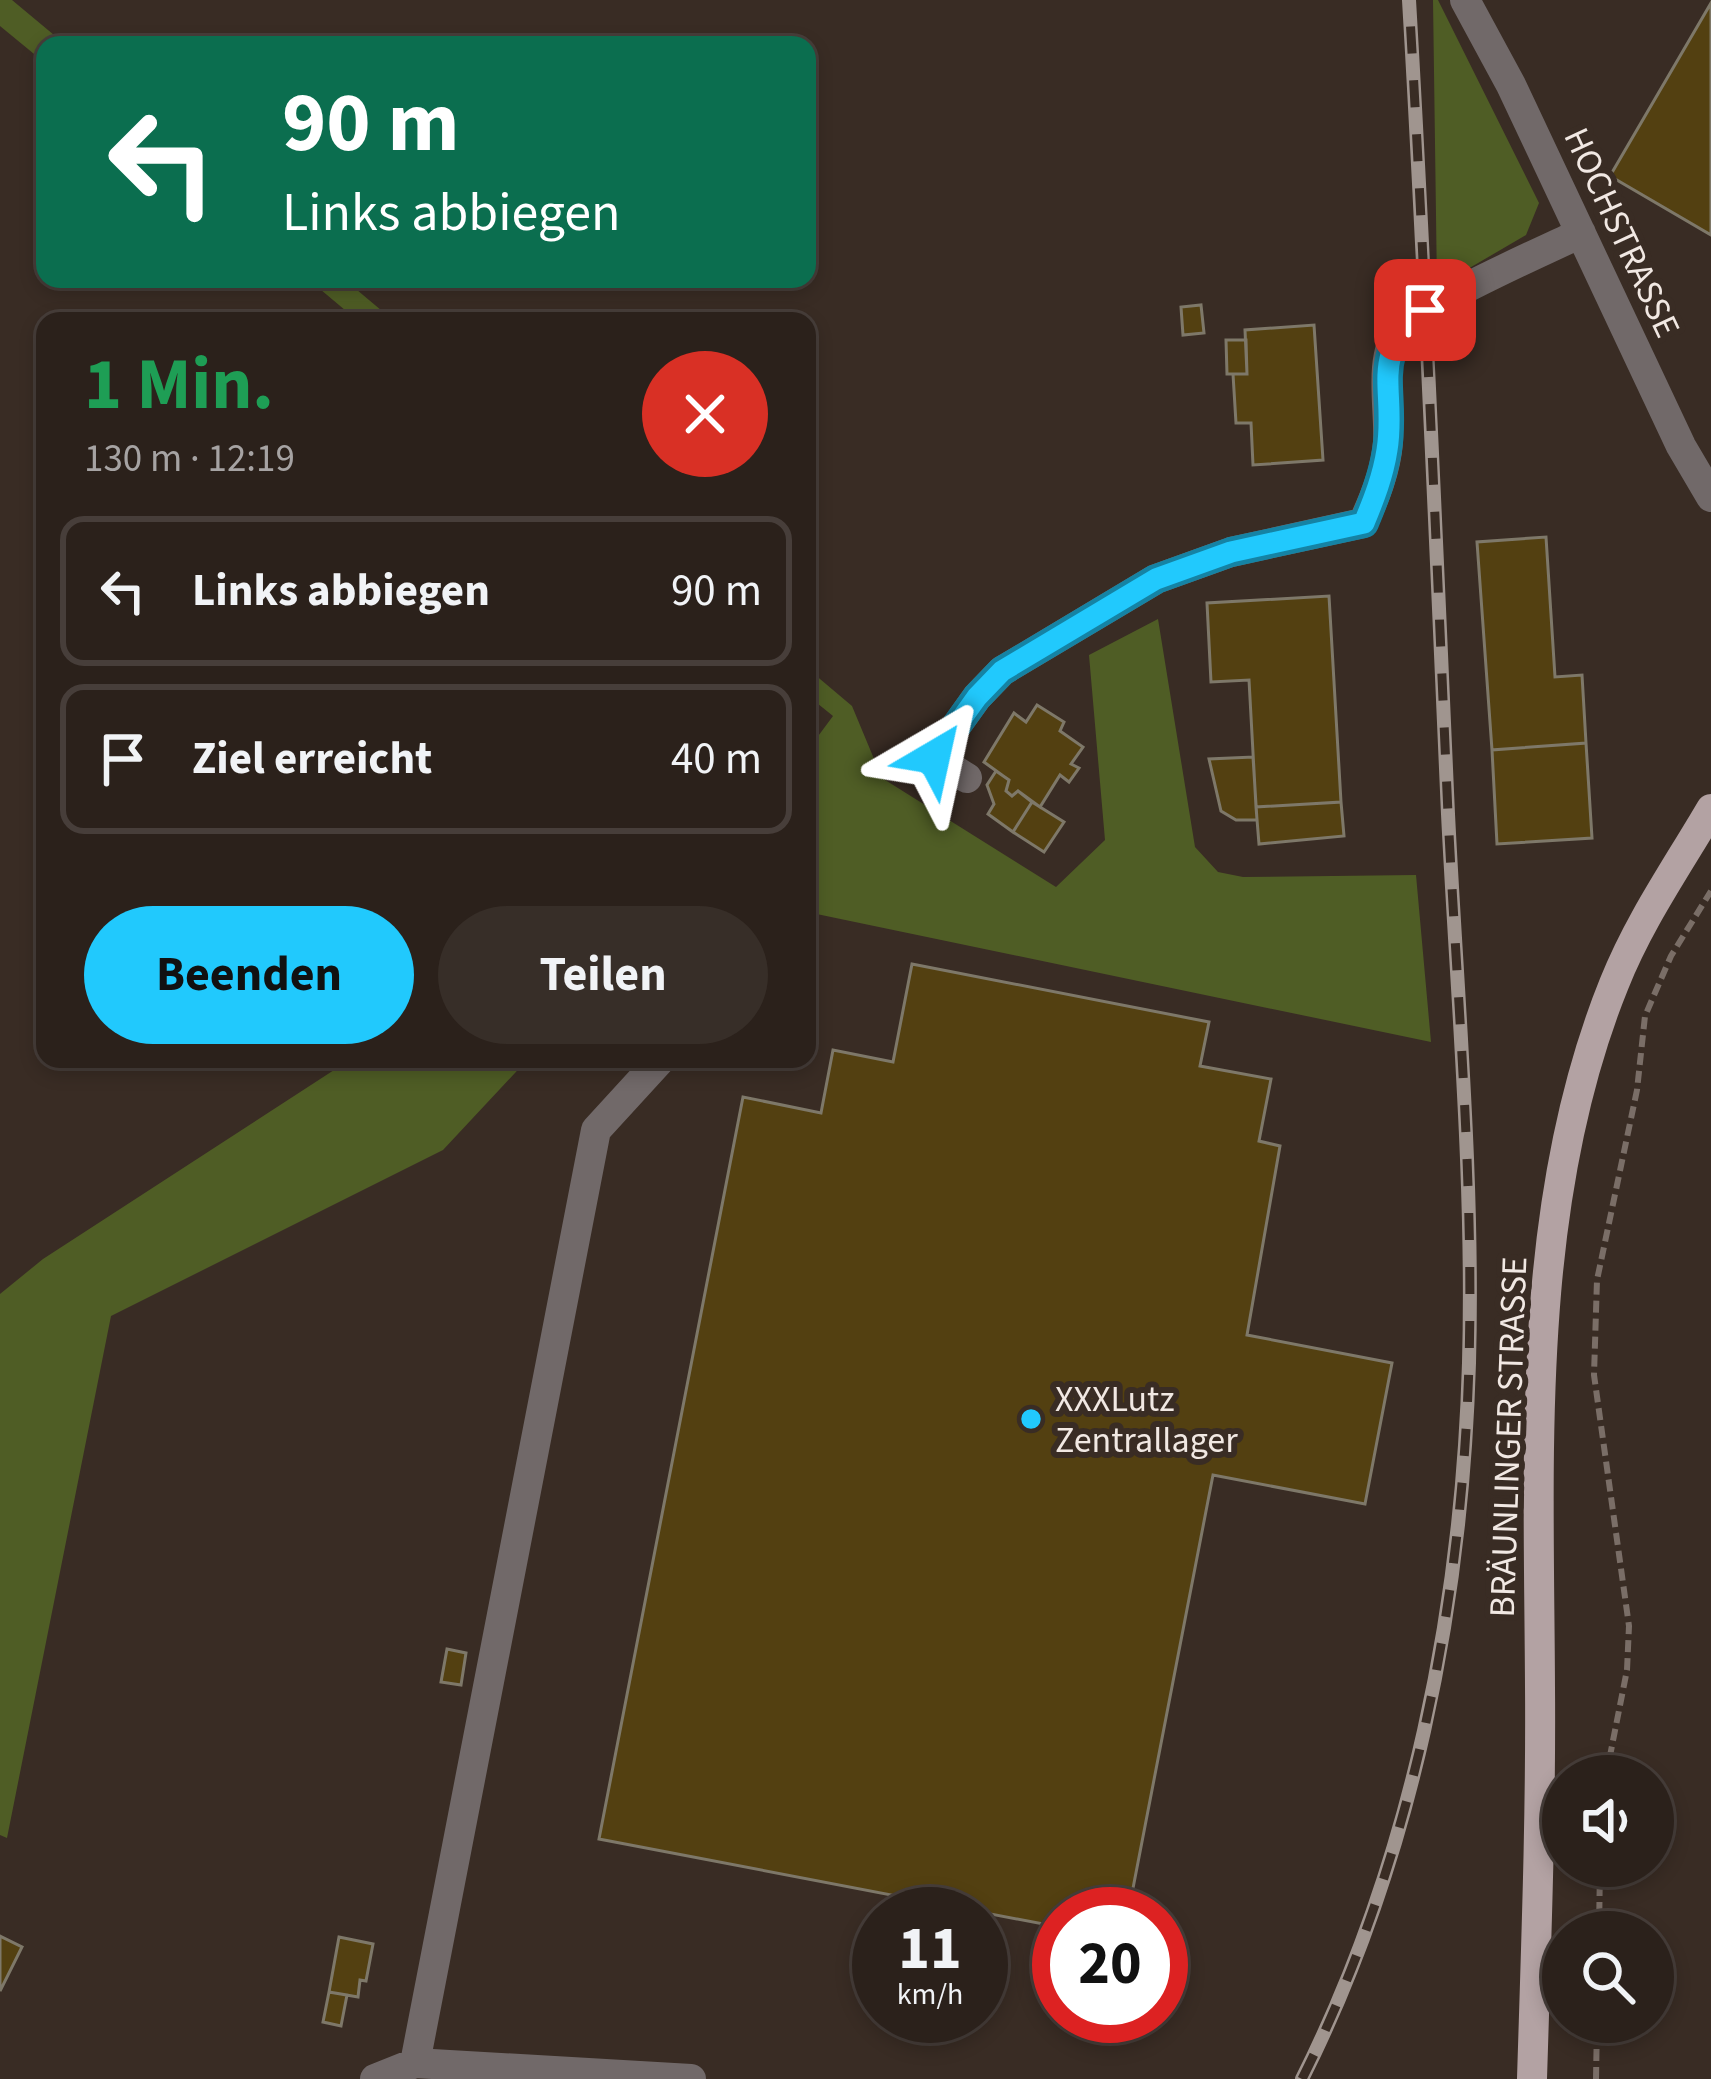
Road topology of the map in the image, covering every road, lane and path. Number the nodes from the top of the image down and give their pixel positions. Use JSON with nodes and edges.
{"nodes":[{"id":1,"x":1465,"y":0,"type":"edge"},
{"id":2,"x":1581,"y":233,"type":"junction"},
{"id":3,"x":1711,"y":497,"type":"edge"},
{"id":4,"x":967,"y":778,"type":"dead end"},
{"id":5,"x":1707,"y":818,"type":"edge"},
{"id":6,"x":1711,"y":890,"type":"edge"},
{"id":7,"x":653,"y":1068,"type":"edge"},
{"id":8,"x":1610,"y":1755,"type":"edge"},
{"id":9,"x":1597,"y":2043,"type":"edge"},
{"id":10,"x":415,"y":2063,"type":"junction"},
{"id":11,"x":375,"y":2079,"type":"edge"},
{"id":12,"x":691,"y":2079,"type":"edge"},
{"id":13,"x":1532,"y":2079,"type":"edge"},
{"id":14,"x":1596,"y":2079,"type":"edge"}],
"edges":[{"from":1,"to":2,"type":"street","name":"HOCHSTRASSE"},
{"from":2,"to":3,"type":"street","name":"HOCHSTRASSE"},
{"from":2,"to":4,"type":"street"},
{"from":5,"to":13,"type":"main road","name":"BRÄUNLINGER STRASSE"},
{"from":6,"to":8,"type":"path"},
{"from":7,"to":10,"type":"street"},
{"from":9,"to":14,"type":"path"},
{"from":10,"to":11,"type":"street"},
{"from":10,"to":12,"type":"street"}]}
